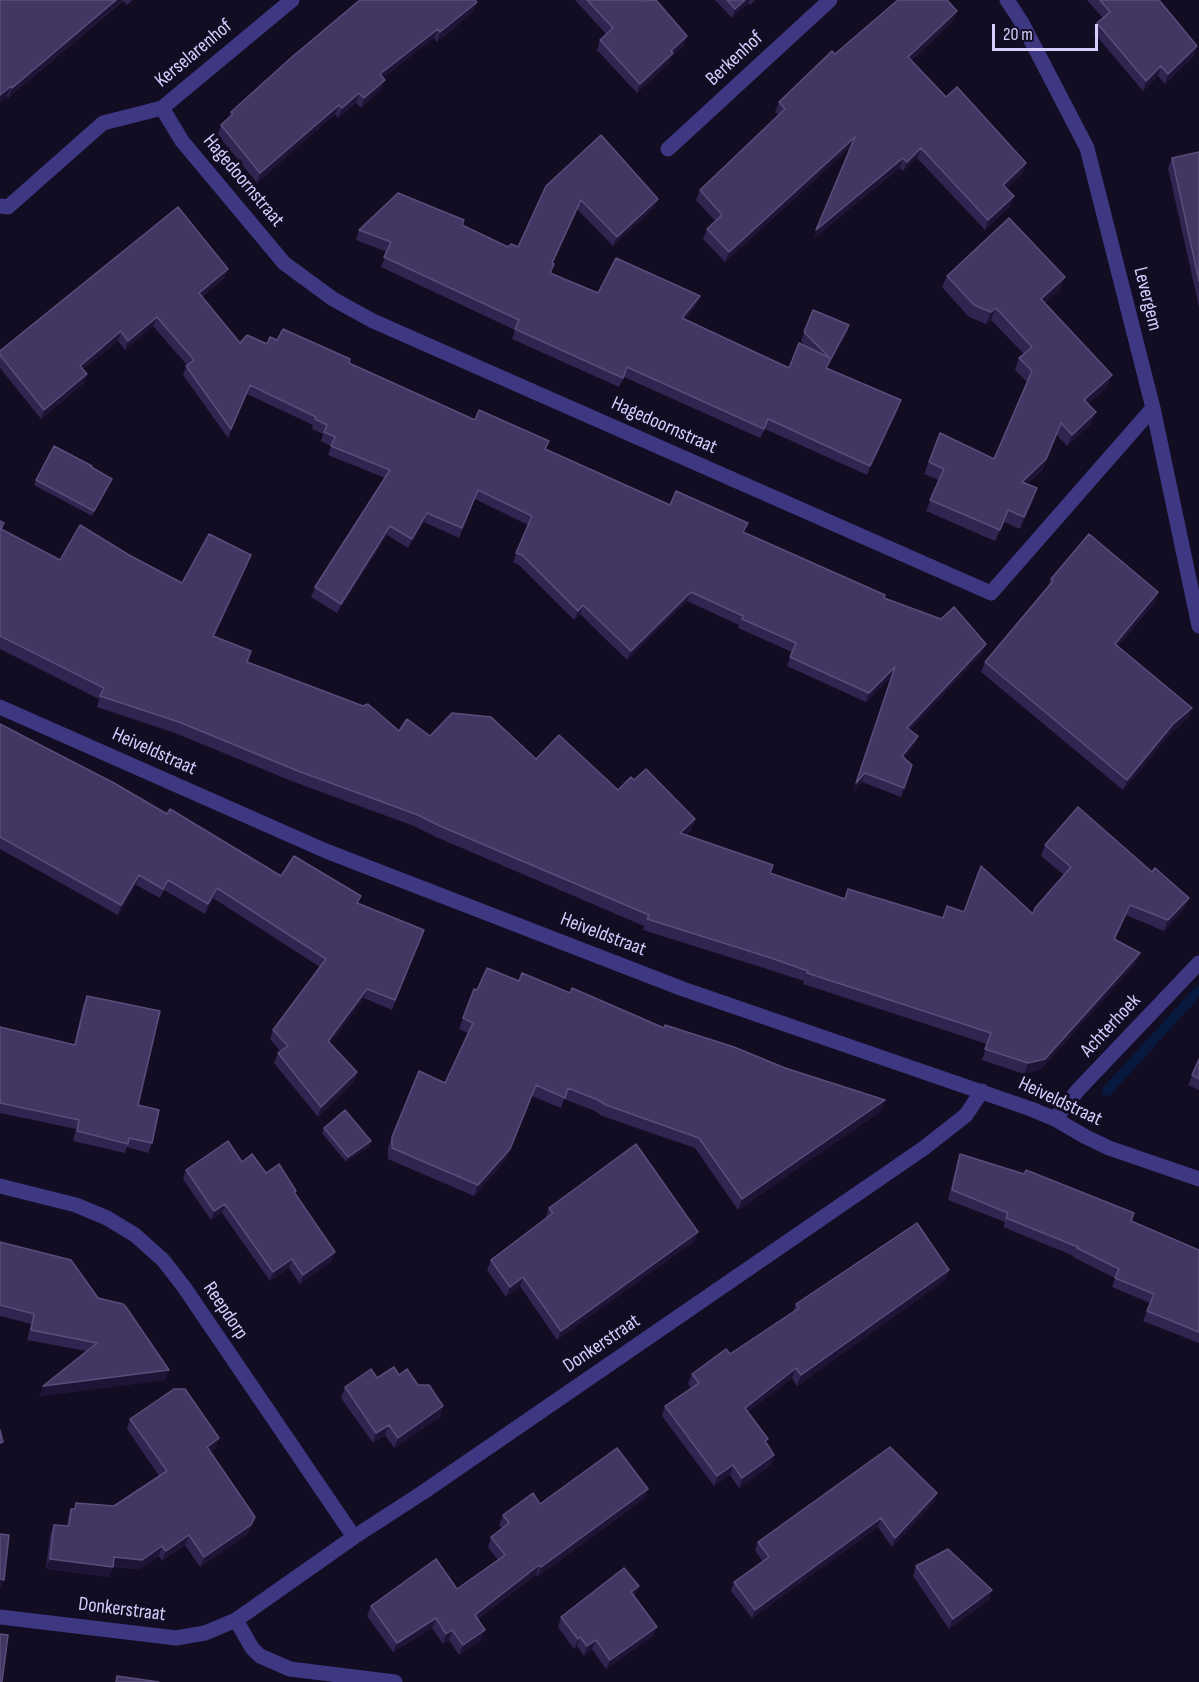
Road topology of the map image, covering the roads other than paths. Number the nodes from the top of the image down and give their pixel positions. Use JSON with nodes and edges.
{"nodes":[{"id":1,"x":292,"y":0,"type":"edge"},
{"id":2,"x":830,"y":0,"type":"edge"},
{"id":3,"x":1007,"y":0,"type":"edge"},
{"id":4,"x":162,"y":108,"type":"junction"},
{"id":5,"x":668,"y":149,"type":"dead end"},
{"id":6,"x":0,"y":206,"type":"edge"},
{"id":7,"x":1153,"y":408,"type":"junction"},
{"id":8,"x":1199,"y":626,"type":"edge"},
{"id":9,"x":0,"y":707,"type":"edge"},
{"id":10,"x":1199,"y":963,"type":"edge"},
{"id":11,"x":982,"y":1091,"type":"junction"},
{"id":12,"x":1055,"y":1119,"type":"junction"},
{"id":13,"x":1199,"y":1179,"type":"edge"},
{"id":14,"x":0,"y":1186,"type":"edge"},
{"id":15,"x":354,"y":1537,"type":"junction"},
{"id":16,"x":0,"y":1617,"type":"edge"},
{"id":17,"x":236,"y":1620,"type":"junction"},
{"id":18,"x":395,"y":1682,"type":"edge"}],
"edges":[{"from":1,"to":4,"type":"street","name":"Kerselarenhof"},
{"from":2,"to":5,"type":"street","name":"Berkenhof"},
{"from":3,"to":7,"type":"street","name":"Levergem"},
{"from":4,"to":6,"type":"street","name":"Kerselarenhof"},
{"from":4,"to":7,"type":"street","name":"Hagedoornstraat"},
{"from":7,"to":8,"type":"street","name":"Levergem"},
{"from":9,"to":11,"type":"street","name":"Heiveldstraat"},
{"from":10,"to":12,"type":"street","name":"Achterhoek"},
{"from":11,"to":12,"type":"street","name":"Heiveldstraat"},
{"from":11,"to":15,"type":"street","name":"Donkerstraat"},
{"from":12,"to":13,"type":"street","name":"Heiveldstraat"},
{"from":14,"to":15,"type":"street","name":"Reepdorp"},
{"from":15,"to":17,"type":"street","name":"Donkerstraat"},
{"from":16,"to":17,"type":"street","name":"Donkerstraat"},
{"from":17,"to":18,"type":"street"}]}
